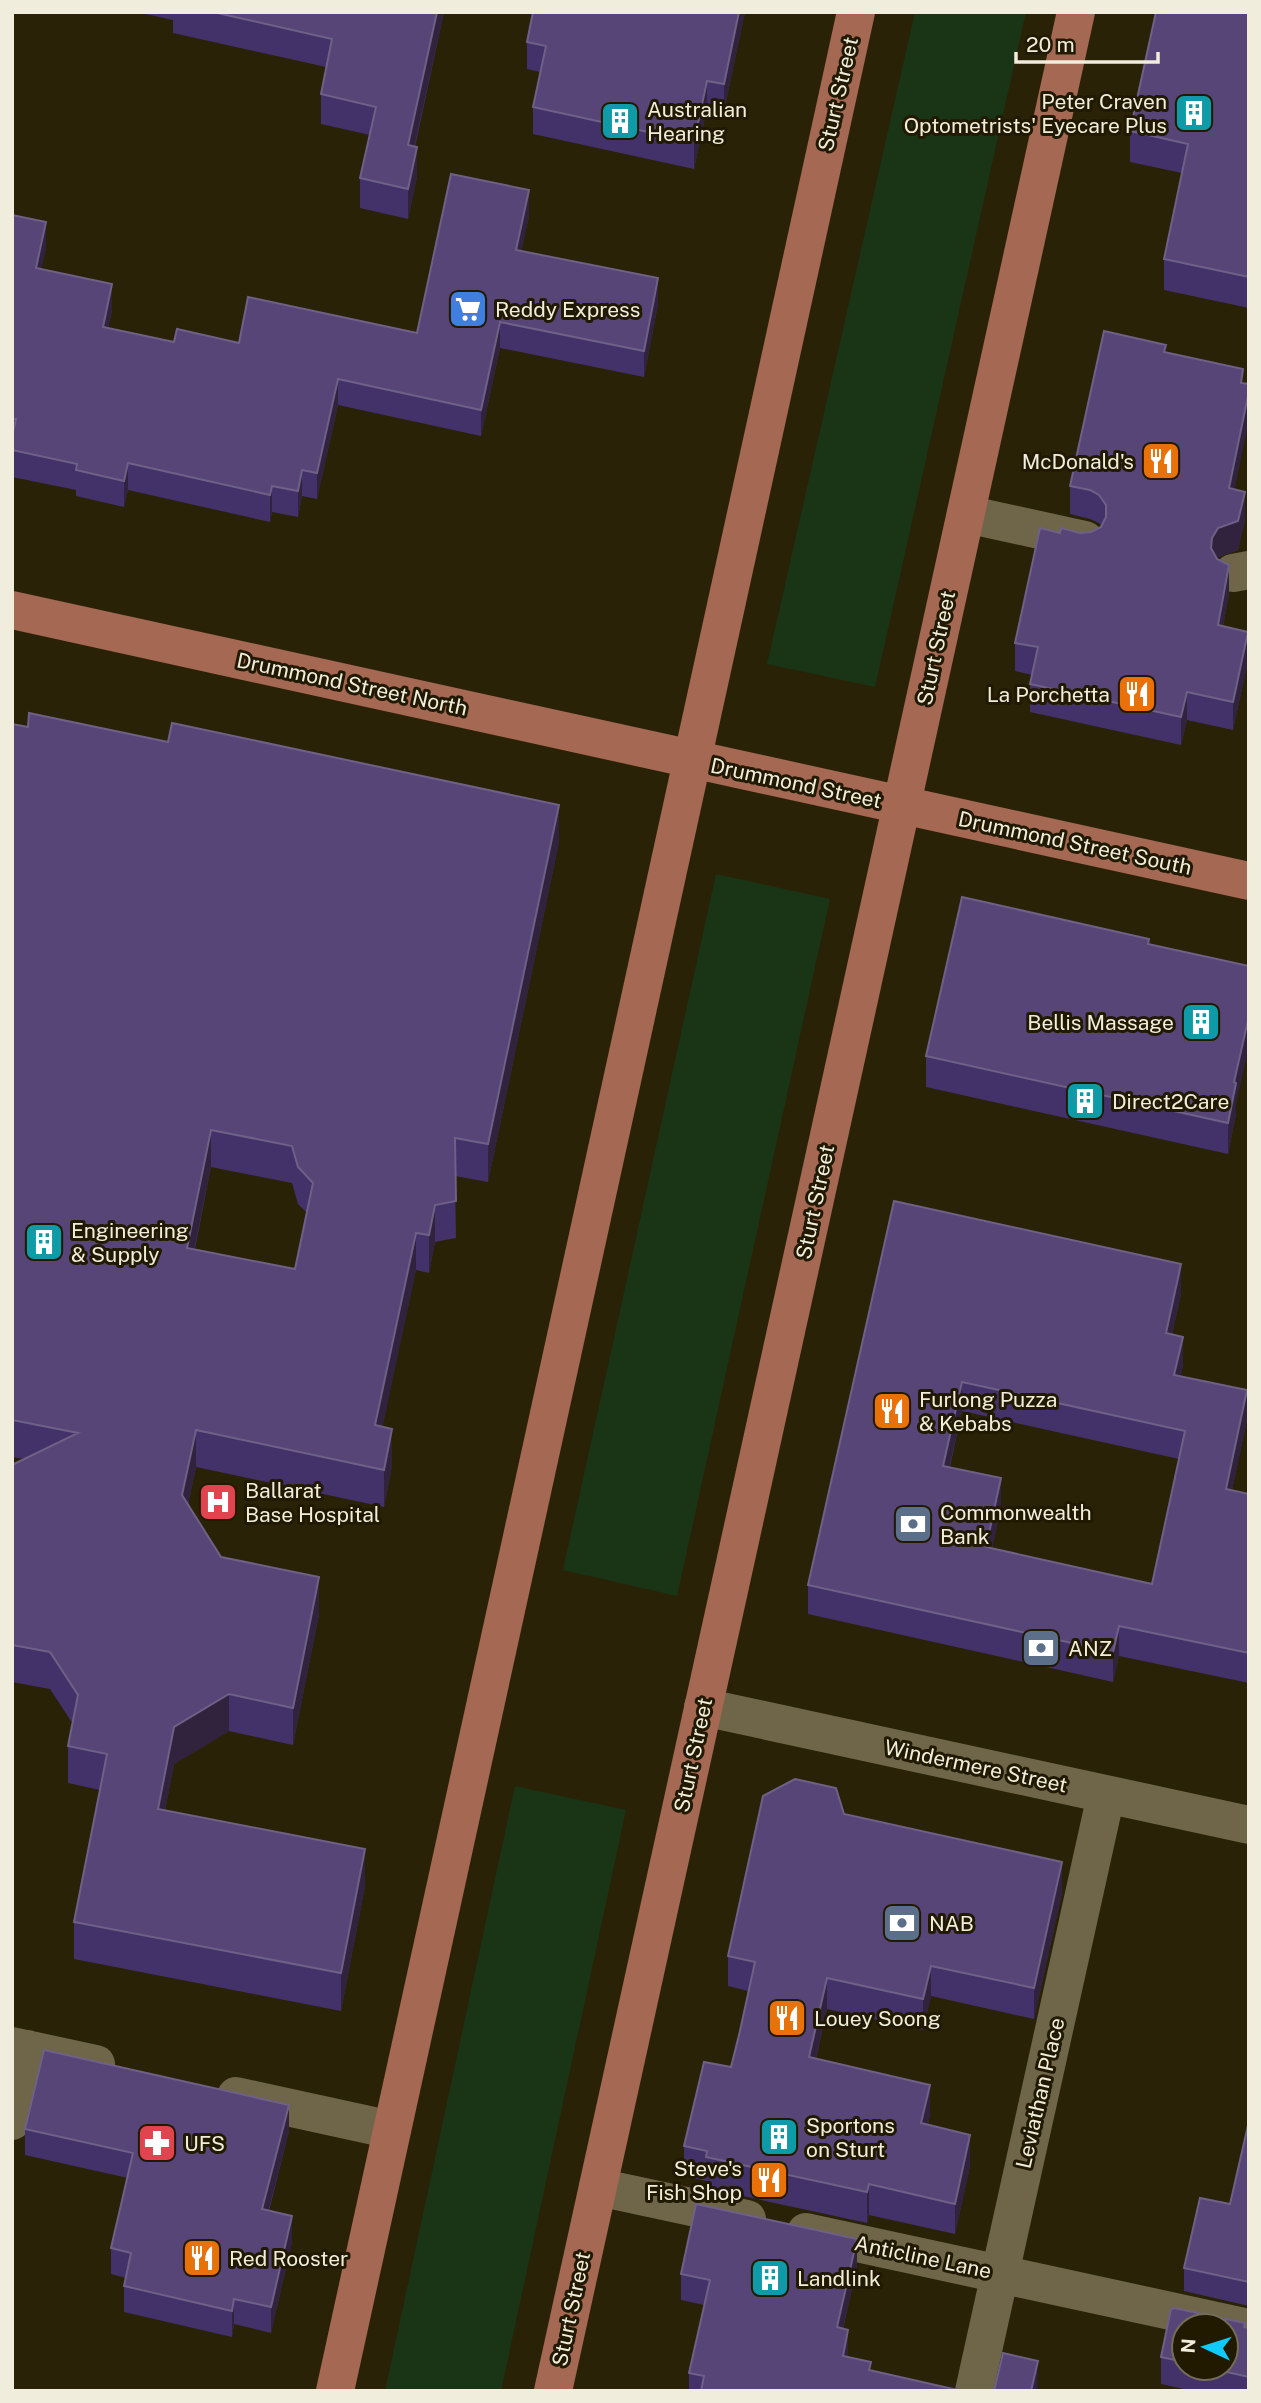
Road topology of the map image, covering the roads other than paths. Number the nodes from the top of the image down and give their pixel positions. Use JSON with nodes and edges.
{"nodes":[{"id":1,"x":856,"y":12,"type":"edge"},
{"id":2,"x":1076,"y":12,"type":"edge"},
{"id":3,"x":966,"y":514,"type":"junction"},
{"id":4,"x":1085,"y":540,"type":"edge"},
{"id":5,"x":12,"y":610,"type":"edge"},
{"id":6,"x":692,"y":760,"type":"junction"},
{"id":7,"x":901,"y":806,"type":"junction"},
{"id":8,"x":1249,"y":881,"type":"edge"},
{"id":9,"x":703,"y":1707,"type":"junction"},
{"id":10,"x":1106,"y":1794,"type":"junction"},
{"id":11,"x":1249,"y":1825,"type":"edge"},
{"id":12,"x":20,"y":2048,"type":"edge"},
{"id":13,"x":134,"y":2073,"type":"edge"},
{"id":14,"x":201,"y":2088,"type":"edge"},
{"id":15,"x":12,"y":2121,"type":"edge"},
{"id":16,"x":391,"y":2130,"type":"junction"},
{"id":17,"x":598,"y":2187,"type":"junction"},
{"id":18,"x":1000,"y":2274,"type":"junction"},
{"id":19,"x":1249,"y":2328,"type":"edge"},
{"id":20,"x":334,"y":2391,"type":"edge"},
{"id":21,"x":553,"y":2391,"type":"edge"},
{"id":22,"x":974,"y":2391,"type":"edge"}],
"edges":[{"from":1,"to":6,"type":"main road","name":"Sturt Street"},
{"from":2,"to":3,"type":"main road","name":"Sturt Street"},
{"from":3,"to":4,"type":"street"},
{"from":3,"to":7,"type":"main road","name":"Sturt Street"},
{"from":5,"to":6,"type":"main road","name":"Drummond Street North"},
{"from":6,"to":7,"type":"main road","name":"Drummond Street"},
{"from":6,"to":16,"type":"main road","name":"Sturt Street"},
{"from":7,"to":8,"type":"main road","name":"Drummond Street South"},
{"from":7,"to":9,"type":"main road","name":"Sturt Street"},
{"from":9,"to":10,"type":"street","name":"Windermere Street"},
{"from":9,"to":17,"type":"main road","name":"Sturt Street"},
{"from":10,"to":11,"type":"street","name":"Windermere Street"},
{"from":10,"to":18,"type":"street","name":"Leviathan Place"},
{"from":12,"to":13,"type":"street"},
{"from":12,"to":15,"type":"street"},
{"from":14,"to":16,"type":"street"},
{"from":16,"to":20,"type":"main road","name":"Sturt Street"},
{"from":17,"to":18,"type":"street","name":"Anticline Lane"},
{"from":17,"to":21,"type":"main road","name":"Sturt Street"},
{"from":18,"to":19,"type":"street","name":"Anticline Lane"},
{"from":18,"to":22,"type":"street","name":"Leviathan Place"}]}
